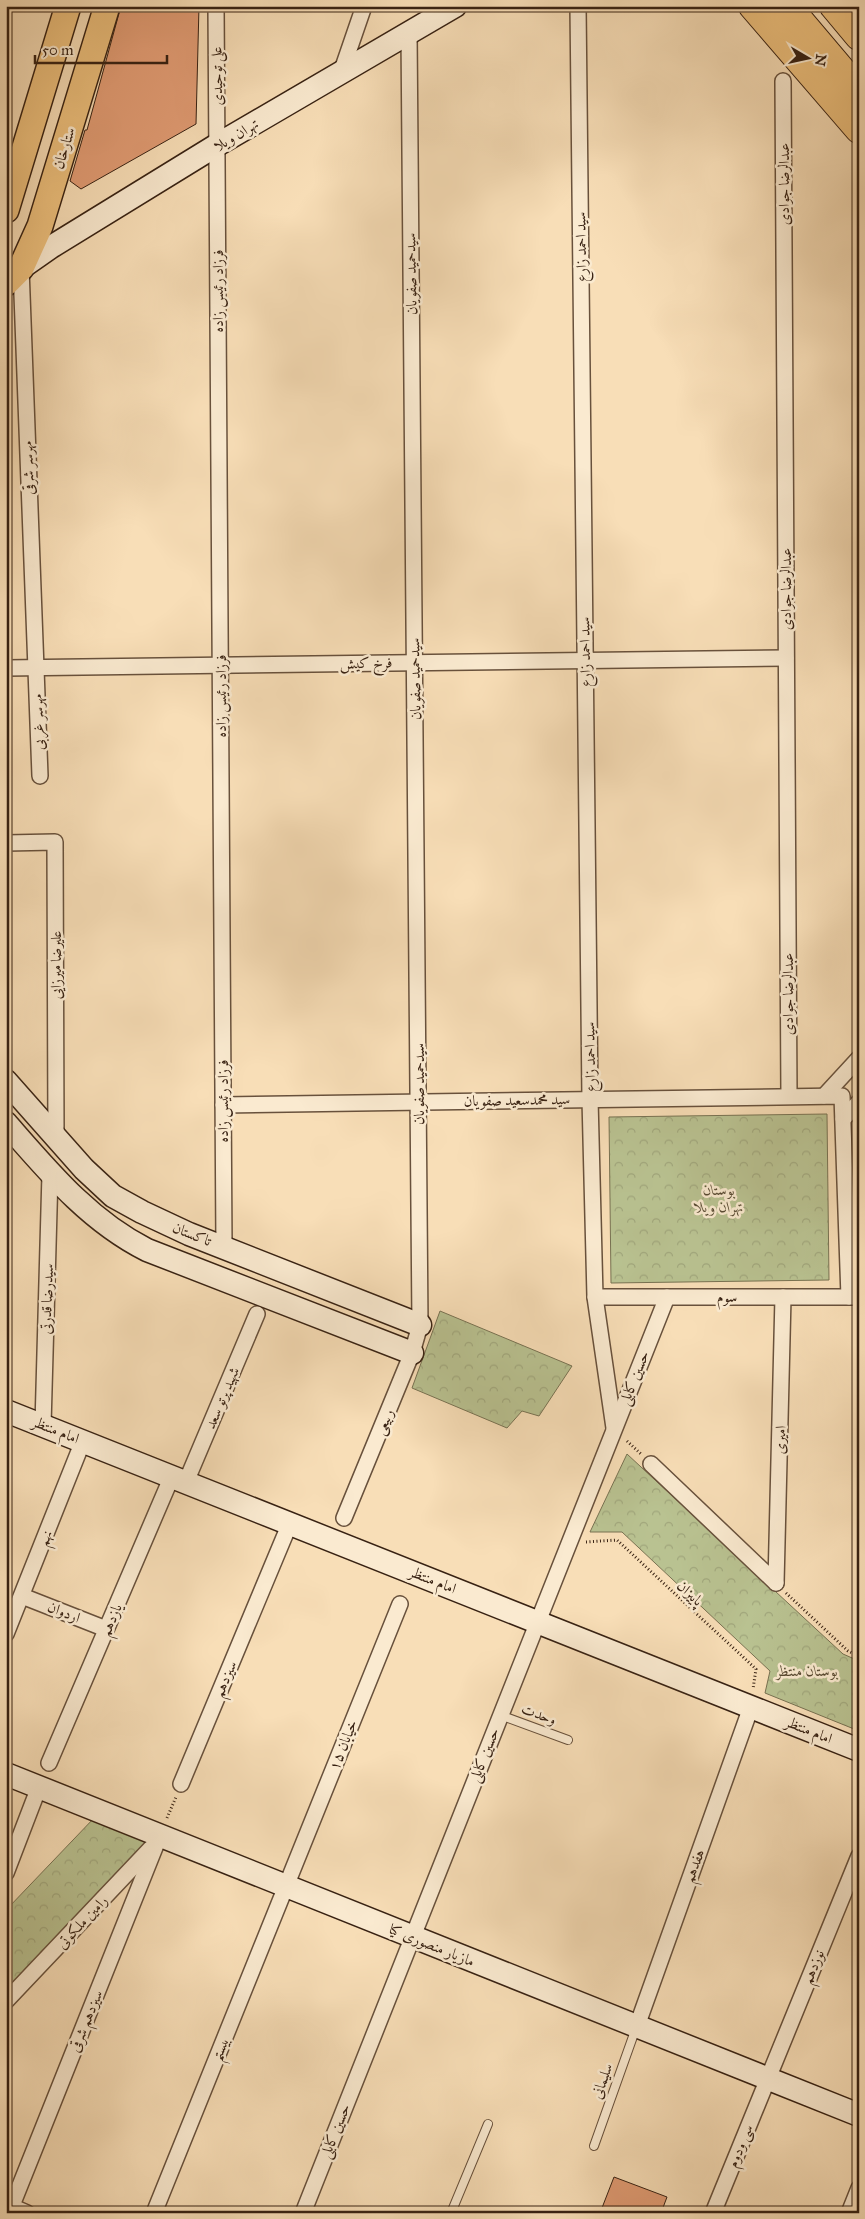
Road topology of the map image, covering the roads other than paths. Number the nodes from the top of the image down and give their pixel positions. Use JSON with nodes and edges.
{"nodes":[{"id":1,"x":107,"y":6,"type":"edge"},
{"id":2,"x":216,"y":6,"type":"edge"},
{"id":3,"x":364,"y":6,"type":"edge"},
{"id":4,"x":455,"y":6,"type":"edge"},
{"id":5,"x":578,"y":6,"type":"edge"},
{"id":6,"x":753,"y":6,"type":"edge"},
{"id":7,"x":787,"y":6,"type":"edge"},
{"id":8,"x":834,"y":6,"type":"edge"},
{"id":9,"x":65,"y":10,"type":"edge"},
{"id":10,"x":409,"y":33,"type":"junction"},
{"id":11,"x":859,"y":36,"type":"edge"},
{"id":12,"x":341,"y":73,"type":"junction"},
{"id":13,"x":783,"y":81,"type":"dead end"},
{"id":14,"x":859,"y":92,"type":"edge"},
{"id":15,"x":859,"y":129,"type":"edge"},
{"id":16,"x":218,"y":145,"type":"junction"},
{"id":17,"x":6,"y":210,"type":"edge"},
{"id":18,"x":13,"y":275,"type":"edge"},
{"id":19,"x":786,"y":658,"type":"junction"},
{"id":20,"x":585,"y":661,"type":"junction"},
{"id":21,"x":415,"y":663,"type":"junction"},
{"id":22,"x":220,"y":665,"type":"junction"},
{"id":23,"x":36,"y":667,"type":"junction"},
{"id":24,"x":6,"y":668,"type":"edge"},
{"id":25,"x":40,"y":776,"type":"dead end"},
{"id":26,"x":6,"y":843,"type":"edge"},
{"id":27,"x":859,"y":1058,"type":"edge"},
{"id":28,"x":6,"y":1080,"type":"edge"},
{"id":29,"x":789,"y":1096,"type":"junction"},
{"id":30,"x":824,"y":1096,"type":"junction"},
{"id":31,"x":590,"y":1099,"type":"junction"},
{"id":32,"x":419,"y":1102,"type":"junction"},
{"id":33,"x":859,"y":1102,"type":"edge"},
{"id":34,"x":223,"y":1104,"type":"junction"},
{"id":35,"x":843,"y":1118,"type":"junction"},
{"id":36,"x":6,"y":1123,"type":"edge"},
{"id":37,"x":56,"y":1137,"type":"junction"},
{"id":38,"x":50,"y":1174,"type":"junction"},
{"id":39,"x":224,"y":1246,"type":"junction"},
{"id":40,"x":214,"y":1275,"type":"junction"},
{"id":41,"x":595,"y":1297,"type":"junction"},
{"id":42,"x":667,"y":1297,"type":"junction"},
{"id":43,"x":783,"y":1297,"type":"junction"},
{"id":44,"x":854,"y":1297,"type":"edge"},
{"id":45,"x":257,"y":1314,"type":"dead end"},
{"id":46,"x":420,"y":1325,"type":"junction"},
{"id":47,"x":412,"y":1353,"type":"junction"},
{"id":48,"x":6,"y":1410,"type":"edge"},
{"id":49,"x":43,"y":1425,"type":"junction"},
{"id":50,"x":614,"y":1428,"type":"junction"},
{"id":51,"x":83,"y":1441,"type":"junction"},
{"id":52,"x":651,"y":1464,"type":"road end"},
{"id":53,"x":179,"y":1479,"type":"junction"},
{"id":54,"x":344,"y":1518,"type":"dead end"},
{"id":55,"x":290,"y":1523,"type":"junction"},
{"id":56,"x":22,"y":1596,"type":"junction"},
{"id":57,"x":400,"y":1604,"type":"dead end"},
{"id":58,"x":537,"y":1622,"type":"junction"},
{"id":59,"x":106,"y":1629,"type":"junction"},
{"id":60,"x":6,"y":1634,"type":"edge"},
{"id":61,"x":751,"y":1707,"type":"junction"},
{"id":62,"x":500,"y":1715,"type":"junction"},
{"id":63,"x":568,"y":1740,"type":"dead end"},
{"id":64,"x":859,"y":1750,"type":"edge"},
{"id":65,"x":49,"y":1764,"type":"dead end"},
{"id":66,"x":6,"y":1774,"type":"edge"},
{"id":67,"x":181,"y":1784,"type":"road end"},
{"id":68,"x":39,"y":1787,"type":"junction"},
{"id":69,"x":158,"y":1839,"type":"junction"},
{"id":70,"x":859,"y":1856,"type":"edge"},
{"id":71,"x":6,"y":1873,"type":"edge"},
{"id":72,"x":286,"y":1886,"type":"junction"},
{"id":73,"x":412,"y":1937,"type":"junction"},
{"id":74,"x":6,"y":2001,"type":"edge"},
{"id":75,"x":636,"y":2026,"type":"junction"},
{"id":76,"x":768,"y":2078,"type":"junction"},
{"id":77,"x":859,"y":2115,"type":"edge"},
{"id":78,"x":488,"y":2124,"type":"dead end"},
{"id":79,"x":594,"y":2146,"type":"dead end"},
{"id":80,"x":859,"y":2188,"type":"edge"},
{"id":81,"x":9,"y":2208,"type":"edge"},
{"id":82,"x":28,"y":2213,"type":"edge"},
{"id":83,"x":154,"y":2213,"type":"edge"},
{"id":84,"x":303,"y":2213,"type":"edge"},
{"id":85,"x":451,"y":2213,"type":"edge"},
{"id":86,"x":713,"y":2213,"type":"edge"},
{"id":87,"x":849,"y":2213,"type":"edge"}],
"edges":[{"from":1,"to":18,"type":"main road","name":"ستارخان"},
{"from":2,"to":16,"type":"street","name":"علی توحیدی"},
{"from":3,"to":12,"type":"street"},
{"from":4,"to":10,"type":"street","name":"تهران ویلا"},
{"from":5,"to":20,"type":"street","name":"سید احمد زارع"},
{"from":6,"to":15,"type":"highway"},
{"from":7,"to":14,"type":"highway"},
{"from":8,"to":11,"type":"highway"},
{"from":9,"to":17,"type":"main road"},
{"from":10,"to":12,"type":"street","name":"تهران ویلا"},
{"from":10,"to":21,"type":"street","name":"سیدحمید صفویان"},
{"from":12,"to":16,"type":"street","name":"تهران ویلا"},
{"from":13,"to":19,"type":"street","name":"عبدالرضا جوادی"},
{"from":16,"to":18,"type":"street","name":"تهران ویلا"},
{"from":16,"to":22,"type":"street","name":"فرزاد رئیس زاده"},
{"from":18,"to":23,"type":"street","name":"مهرسر شرقی"},
{"from":19,"to":20,"type":"street","name":"فرخ کیش"},
{"from":19,"to":29,"type":"street","name":"عبدالرضا جوادی"},
{"from":20,"to":21,"type":"street","name":"فرخ کیش"},
{"from":20,"to":31,"type":"street","name":"سید احمد زارع"},
{"from":21,"to":22,"type":"street","name":"فرخ کیش"},
{"from":21,"to":32,"type":"street","name":"سیدحمید صفویان"},
{"from":22,"to":23,"type":"street","name":"فرخ کیش"},
{"from":22,"to":34,"type":"street","name":"فرزاد رئیس زاده"},
{"from":23,"to":24,"type":"street","name":"فرخ کیش"},
{"from":23,"to":25,"type":"street","name":"مهرسر غربی"},
{"from":26,"to":37,"type":"street","name":"علیرضا میرزایی"},
{"from":27,"to":30,"type":"street"},
{"from":28,"to":37,"type":"street","name":"تاکستان"},
{"from":29,"to":30,"type":"street","name":"سید محمدسعید صفویان"},
{"from":29,"to":31,"type":"street","name":"سید محمدسعید صفویان"},
{"from":30,"to":35,"type":"street","name":"سید محمدسعید صفویان"},
{"from":31,"to":32,"type":"street","name":"سید محمدسعید صفویان"},
{"from":31,"to":41,"type":"street","name":"سید احمد زارع"},
{"from":32,"to":34,"type":"street","name":"سید محمدسعید صفویان"},
{"from":32,"to":46,"type":"street","name":"سیدحمید صفویان"},
{"from":33,"to":35,"type":"street"},
{"from":34,"to":39,"type":"street","name":"فرزاد رئیس زاده"},
{"from":35,"to":44,"type":"street"},
{"from":36,"to":38,"type":"street","name":"تاکستان"},
{"from":37,"to":39,"type":"street","name":"تاکستان"},
{"from":38,"to":40,"type":"street","name":"تاکستان"},
{"from":38,"to":49,"type":"street","name":"سیدرضا قدرتی"},
{"from":39,"to":40,"type":"street"},
{"from":39,"to":46,"type":"street","name":"تاکستان"},
{"from":40,"to":47,"type":"street","name":"تاکستان"},
{"from":41,"to":42,"type":"street","name":"سوم"},
{"from":41,"to":50,"type":"street","name":"سید احمد زارع"},
{"from":42,"to":43,"type":"street","name":"سوم"},
{"from":42,"to":50,"type":"street","name":"حسین کابلی"},
{"from":43,"to":44,"type":"street","name":"سوم"},
{"from":43,"to":52,"type":"street","name":"امیری"},
{"from":45,"to":53,"type":"street","name":"شهید پرتو سعد"},
{"from":46,"to":47,"type":"street","name":"ربیعی"},
{"from":47,"to":54,"type":"street","name":"ربیعی"},
{"from":48,"to":49,"type":"street","name":"امام منتظر"},
{"from":49,"to":51,"type":"street","name":"امام منتظر"},
{"from":50,"to":58,"type":"street","name":"حسین کابلی"},
{"from":51,"to":53,"type":"street","name":"امام منتظر"},
{"from":51,"to":56,"type":"street","name":"نهم"},
{"from":53,"to":55,"type":"street","name":"امام منتظر"},
{"from":53,"to":59,"type":"street","name":"یازدهم"},
{"from":55,"to":58,"type":"street","name":"امام منتظر"},
{"from":55,"to":67,"type":"street","name":"سیزدهم"},
{"from":56,"to":59,"type":"street","name":"اردوان"},
{"from":56,"to":60,"type":"street","name":"نهم"},
{"from":57,"to":72,"type":"street","name":"خیابان ۱۵"},
{"from":58,"to":61,"type":"street","name":"امام منتظر"},
{"from":58,"to":62,"type":"street","name":"حسین کابلی"},
{"from":59,"to":65,"type":"street","name":"یازدهم"},
{"from":61,"to":64,"type":"street","name":"امام منتظر"},
{"from":61,"to":75,"type":"street","name":"هفدهم"},
{"from":62,"to":63,"type":"lane","name":"وحدت"},
{"from":62,"to":73,"type":"street","name":"حسین کابلی"},
{"from":66,"to":68,"type":"street","name":"مازیار منصوری کیا"},
{"from":68,"to":69,"type":"street","name":"مازیار منصوری کیا"},
{"from":68,"to":71,"type":"street"},
{"from":69,"to":72,"type":"street","name":"مازیار منصوری کیا"},
{"from":69,"to":74,"type":"street","name":"رامین ملکوتی"},
{"from":69,"to":81,"type":"street","name":"سیزدهم شرقی"},
{"from":70,"to":76,"type":"street","name":"نوزدهم"},
{"from":72,"to":73,"type":"street","name":"مازیار منصوری کیا"},
{"from":72,"to":83,"type":"street","name":"بیستم"},
{"from":73,"to":75,"type":"street","name":"مازیار منصوری کیا"},
{"from":73,"to":84,"type":"street","name":"حسین کابلی"},
{"from":75,"to":76,"type":"street","name":"مازیار منصوری کیا"},
{"from":75,"to":79,"type":"lane","name":"سلیمانی"},
{"from":76,"to":77,"type":"street","name":"مازیار منصوری کیا"},
{"from":76,"to":86,"type":"street","name":"سی ودوم"},
{"from":78,"to":85,"type":"lane"},
{"from":80,"to":87,"type":"street"},
{"from":81,"to":82,"type":"street"}]}
